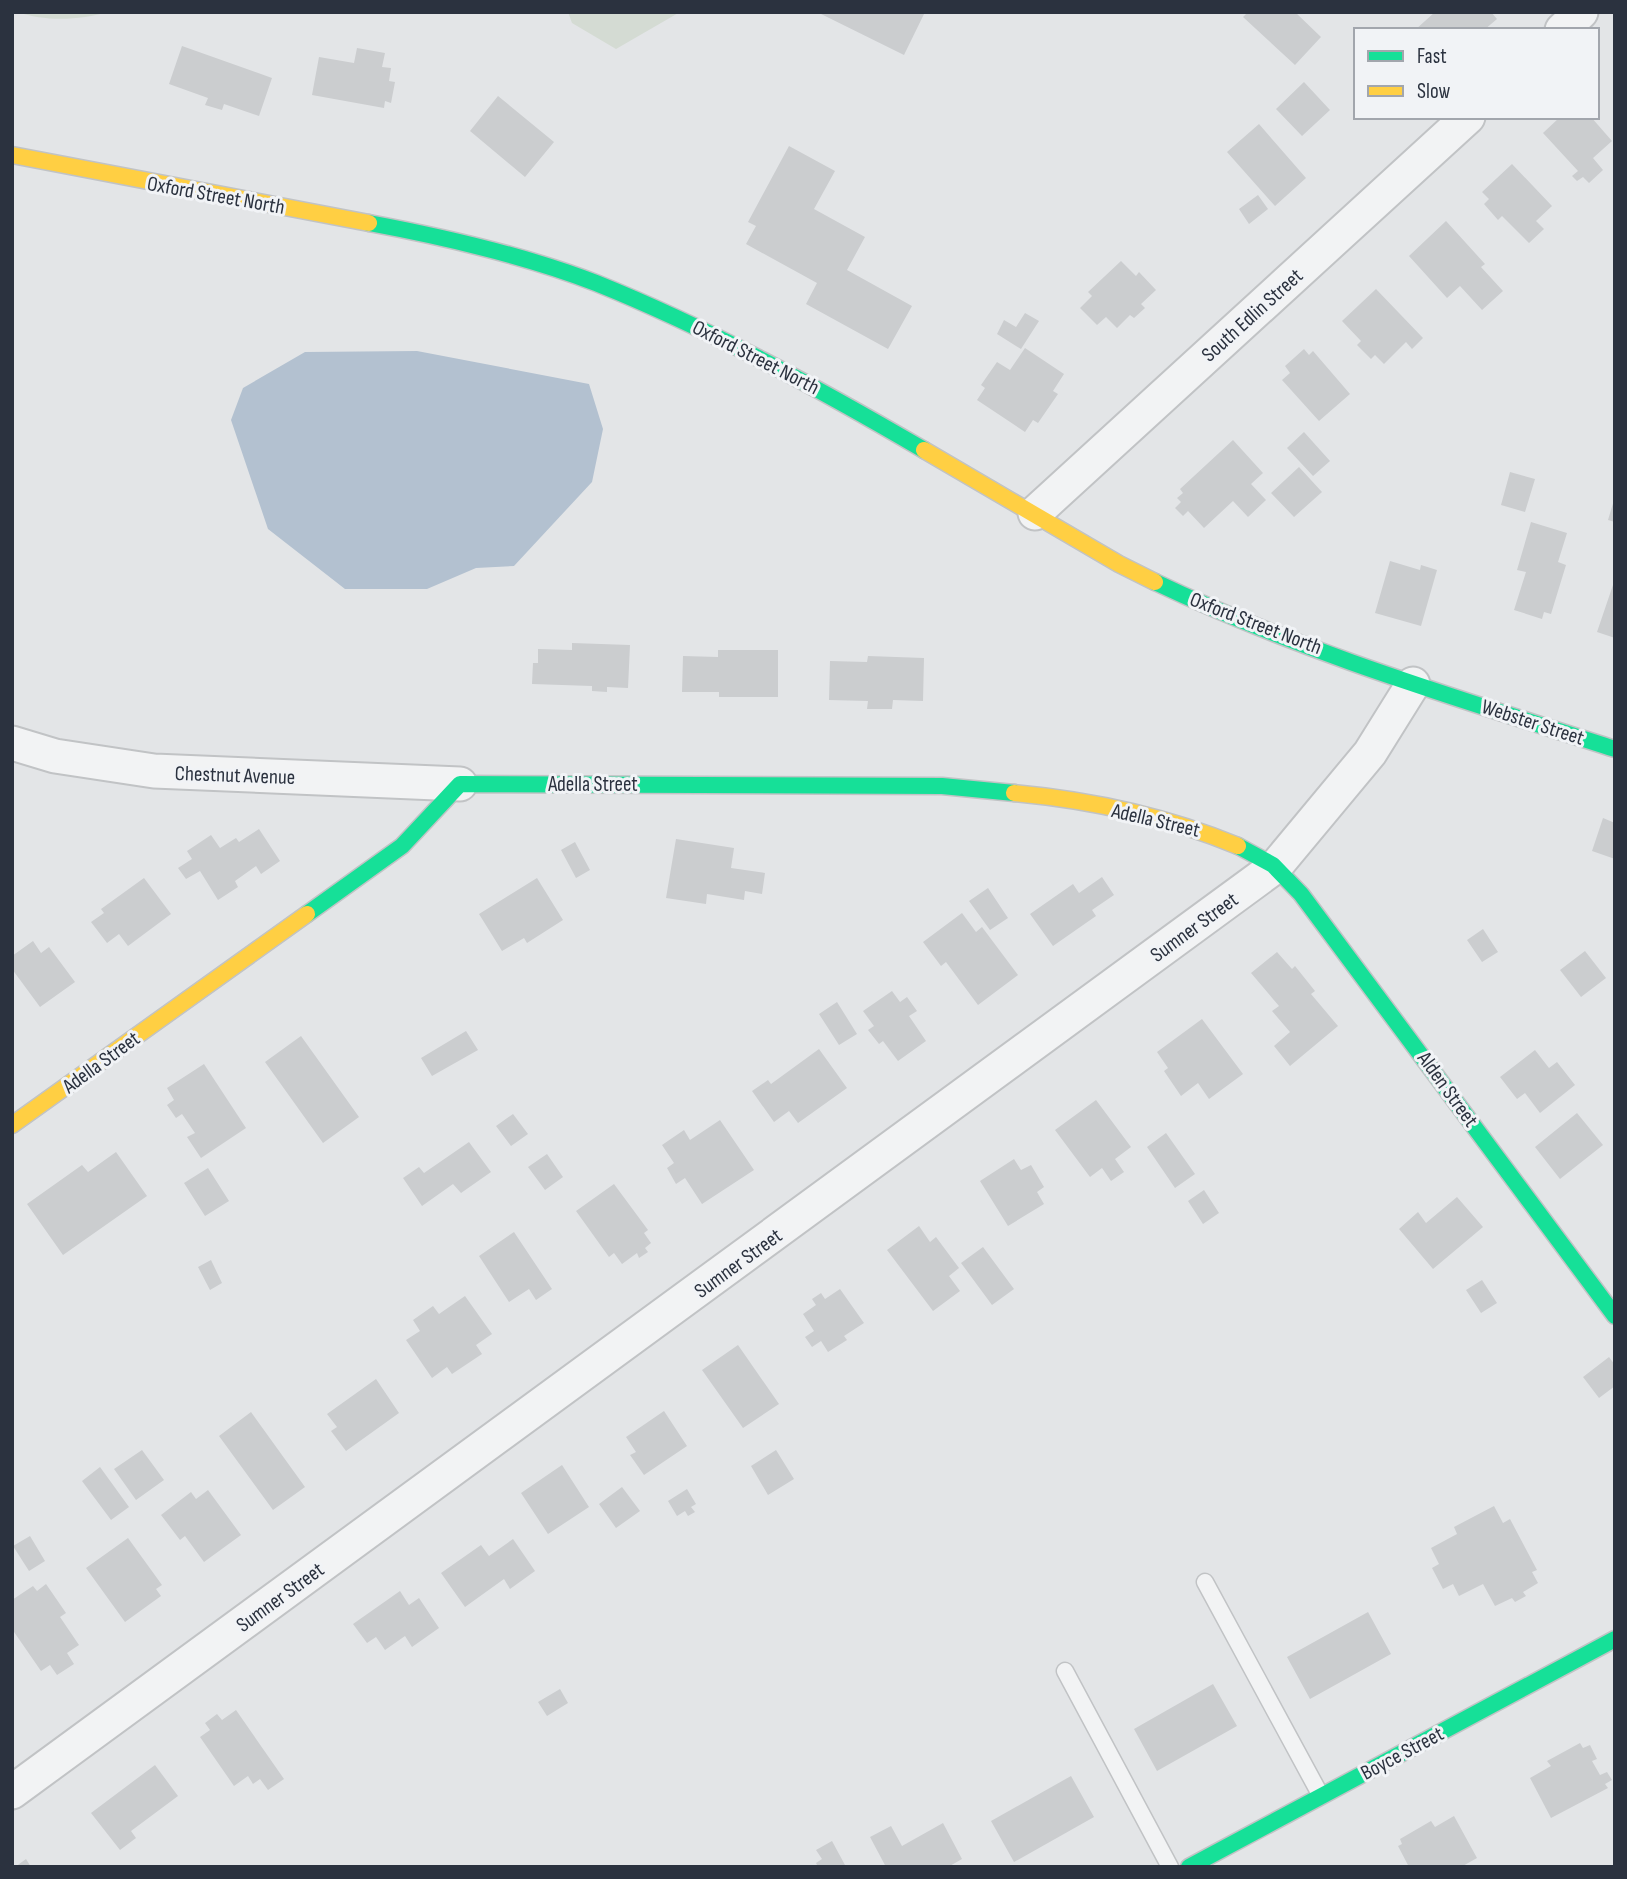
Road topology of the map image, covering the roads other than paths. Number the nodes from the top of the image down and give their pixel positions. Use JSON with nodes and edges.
{"nodes":[{"id":1,"x":1581,"y":12,"type":"edge"},
{"id":2,"x":1564,"y":28,"type":"edge"},
{"id":3,"x":1466,"y":119,"type":"edge"},
{"id":4,"x":12,"y":155,"type":"edge"},
{"id":5,"x":1035,"y":513,"type":"junction"},
{"id":6,"x":1413,"y":684,"type":"junction"},
{"id":7,"x":1450,"y":696,"type":"joint"},
{"id":8,"x":12,"y":743,"type":"edge"},
{"id":9,"x":1615,"y":749,"type":"edge"},
{"id":10,"x":460,"y":785,"type":"junction"},
{"id":11,"x":1276,"y":866,"type":"junction"},
{"id":12,"x":12,"y":1125,"type":"edge"},
{"id":13,"x":1615,"y":1317,"type":"edge"},
{"id":14,"x":1205,"y":1582,"type":"dead end"},
{"id":15,"x":1615,"y":1639,"type":"edge"},
{"id":16,"x":1065,"y":1671,"type":"dead end"},
{"id":17,"x":12,"y":1792,"type":"edge"},
{"id":18,"x":1321,"y":1796,"type":"junction"},
{"id":19,"x":1170,"y":1867,"type":"edge"},
{"id":20,"x":1189,"y":1867,"type":"edge"}],
"edges":[{"from":1,"to":2,"type":"street"},
{"from":3,"to":5,"type":"street","name":"South Edlin Street"},
{"from":4,"to":5,"type":"street","name":"Oxford Street North"},
{"from":5,"to":6,"type":"street","name":"Oxford Street North"},
{"from":6,"to":7,"type":"street","name":"Oxford Street North"},
{"from":6,"to":11,"type":"street","name":"Sumner Street"},
{"from":7,"to":9,"type":"street","name":"Webster Street"},
{"from":8,"to":10,"type":"street","name":"Chestnut Avenue"},
{"from":10,"to":11,"type":"street","name":"Adella Street"},
{"from":10,"to":12,"type":"street","name":"Adella Street"},
{"from":11,"to":13,"type":"street","name":"Alden Street"},
{"from":11,"to":17,"type":"street","name":"Sumner Street"},
{"from":14,"to":18,"type":"lane"},
{"from":15,"to":18,"type":"street","name":"Boyce Street"},
{"from":16,"to":19,"type":"lane"},
{"from":18,"to":20,"type":"street","name":"Boyce Street"}]}
